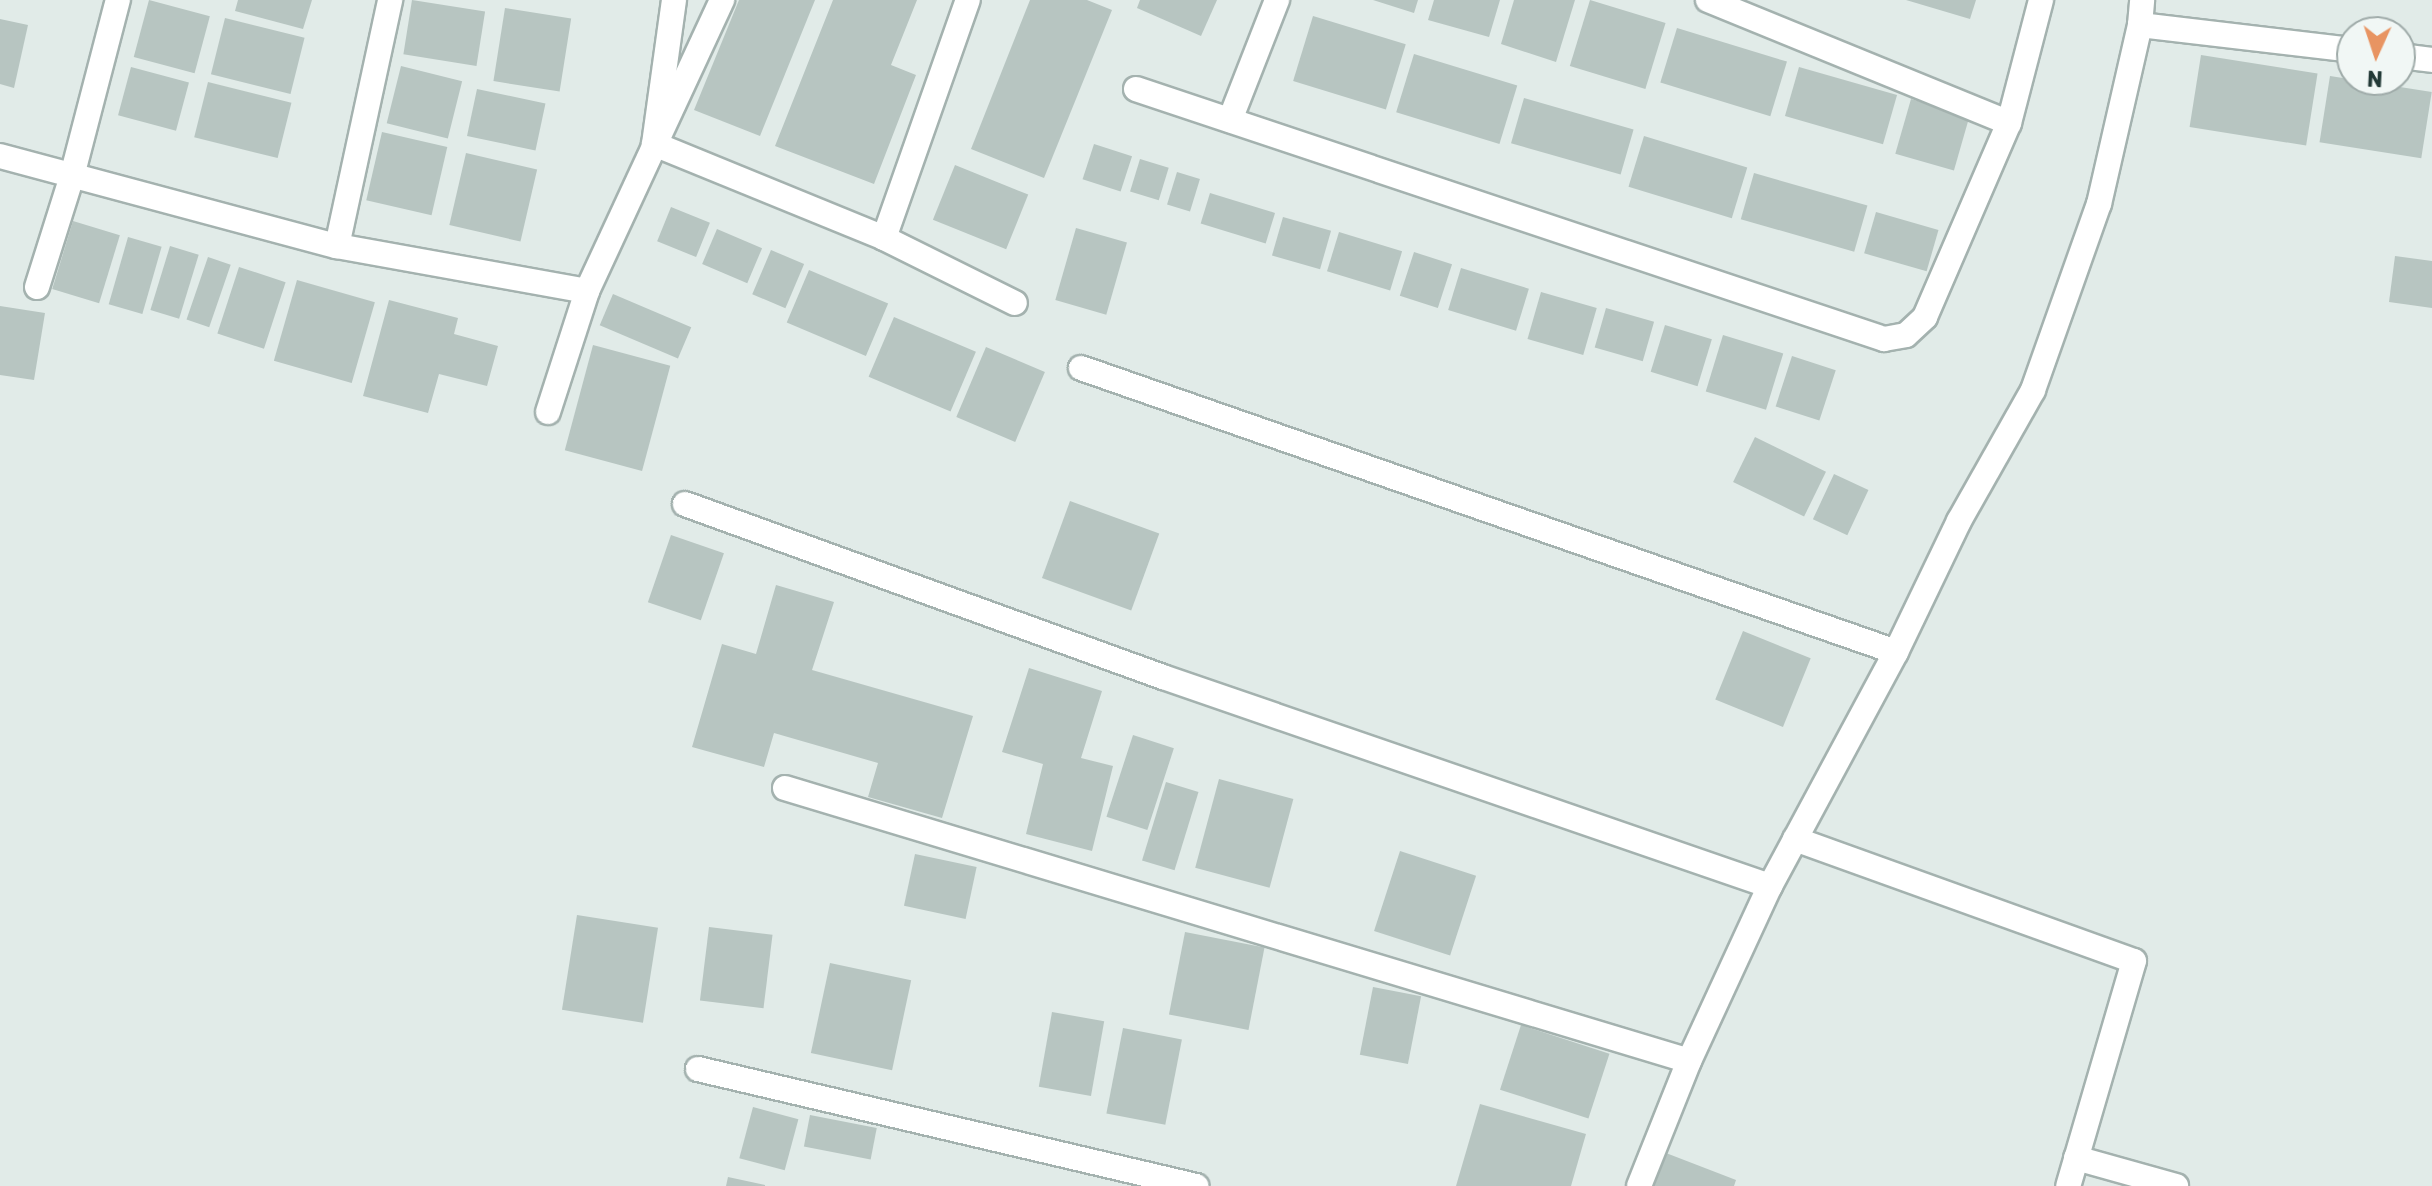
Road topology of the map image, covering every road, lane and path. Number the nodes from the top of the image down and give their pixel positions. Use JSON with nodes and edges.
{"nodes":[{"id":1,"x":118,"y":0,"type":"edge"},
{"id":2,"x":390,"y":0,"type":"edge"},
{"id":3,"x":674,"y":0,"type":"edge"},
{"id":4,"x":722,"y":0,"type":"edge"},
{"id":5,"x":968,"y":0,"type":"edge"},
{"id":6,"x":1277,"y":0,"type":"edge"},
{"id":7,"x":1708,"y":0,"type":"edge"},
{"id":8,"x":2041,"y":0,"type":"edge"},
{"id":9,"x":2142,"y":0,"type":"edge"},
{"id":10,"x":2140,"y":25,"type":"junction"},
{"id":11,"x":2336,"y":48,"type":"edge"},
{"id":12,"x":1136,"y":89,"type":"dead end"},
{"id":13,"x":1230,"y":120,"type":"junction"},
{"id":14,"x":2009,"y":123,"type":"junction"},
{"id":15,"x":654,"y":144,"type":"junction"},
{"id":16,"x":0,"y":156,"type":"edge"},
{"id":17,"x":72,"y":176,"type":"junction"},
{"id":18,"x":884,"y":238,"type":"junction"},
{"id":19,"x":337,"y":246,"type":"junction"},
{"id":20,"x":37,"y":287,"type":"dead end"},
{"id":21,"x":587,"y":291,"type":"junction"},
{"id":22,"x":1015,"y":303,"type":"dead end"},
{"id":23,"x":1081,"y":368,"type":"dead end"},
{"id":24,"x":548,"y":412,"type":"dead end"},
{"id":25,"x":685,"y":504,"type":"dead end"},
{"id":26,"x":1896,"y":652,"type":"junction"},
{"id":27,"x":785,"y":788,"type":"dead end"},
{"id":28,"x":1795,"y":839,"type":"junction"},
{"id":29,"x":1770,"y":886,"type":"junction"},
{"id":30,"x":1689,"y":1061,"type":"junction"},
{"id":31,"x":698,"y":1069,"type":"dead end"},
{"id":32,"x":2076,"y":1158,"type":"junction"},
{"id":33,"x":1196,"y":1186,"type":"edge"},
{"id":34,"x":1639,"y":1186,"type":"edge"},
{"id":35,"x":2068,"y":1186,"type":"edge"},
{"id":36,"x":2176,"y":1186,"type":"edge"}],
"edges":[{"from":1,"to":17,"type":"street"},
{"from":2,"to":19,"type":"street"},
{"from":3,"to":15,"type":"street"},
{"from":4,"to":15,"type":"street"},
{"from":5,"to":18,"type":"street"},
{"from":6,"to":13,"type":"street"},
{"from":7,"to":14,"type":"street"},
{"from":8,"to":14,"type":"street"},
{"from":9,"to":10,"type":"street"},
{"from":10,"to":11,"type":"street"},
{"from":10,"to":26,"type":"street"},
{"from":12,"to":13,"type":"street"},
{"from":13,"to":14,"type":"street"},
{"from":15,"to":18,"type":"street"},
{"from":15,"to":21,"type":"street"},
{"from":16,"to":17,"type":"street"},
{"from":17,"to":19,"type":"street"},
{"from":17,"to":20,"type":"street"},
{"from":18,"to":22,"type":"street"},
{"from":19,"to":21,"type":"street"},
{"from":21,"to":24,"type":"street"},
{"from":23,"to":26,"type":"street"},
{"from":25,"to":29,"type":"street"},
{"from":26,"to":28,"type":"street"},
{"from":27,"to":30,"type":"street"},
{"from":28,"to":29,"type":"street"},
{"from":28,"to":32,"type":"street"},
{"from":29,"to":30,"type":"street"},
{"from":30,"to":34,"type":"street"},
{"from":31,"to":33,"type":"street"},
{"from":32,"to":35,"type":"street"},
{"from":32,"to":36,"type":"street"}]}
